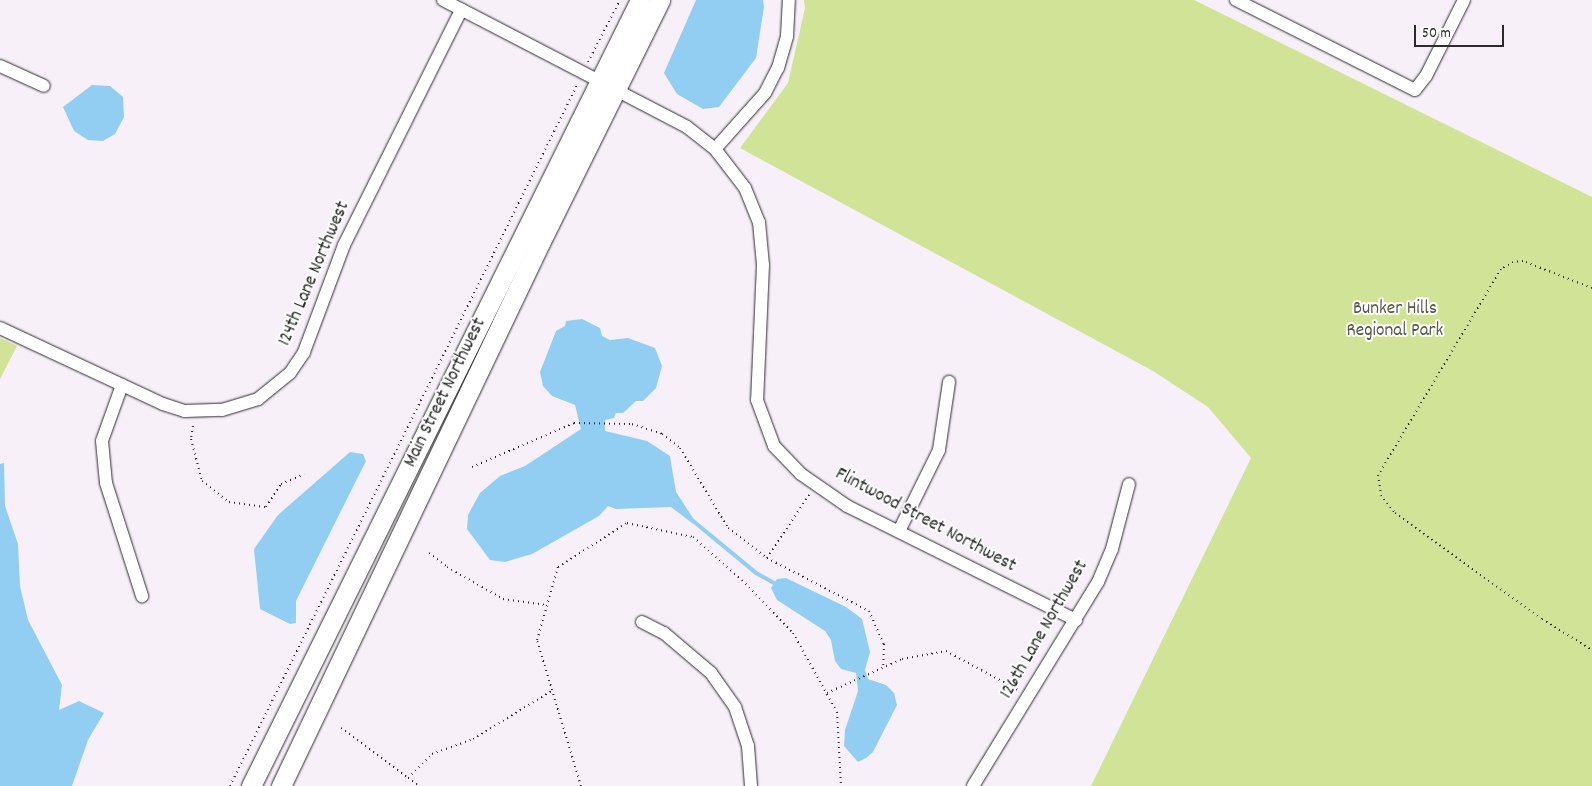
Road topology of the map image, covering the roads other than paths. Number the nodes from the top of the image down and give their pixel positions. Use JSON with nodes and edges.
{"nodes":[{"id":1,"x":443,"y":0,"type":"edge"},
{"id":2,"x":640,"y":0,"type":"edge"},
{"id":3,"x":660,"y":0,"type":"edge"},
{"id":4,"x":789,"y":0,"type":"edge"},
{"id":5,"x":1236,"y":0,"type":"edge"},
{"id":6,"x":1464,"y":0,"type":"edge"},
{"id":7,"x":461,"y":10,"type":"junction"},
{"id":8,"x":0,"y":66,"type":"edge"},
{"id":9,"x":600,"y":81,"type":"junction"},
{"id":10,"x":44,"y":86,"type":"dead end"},
{"id":11,"x":715,"y":149,"type":"junction"},
{"id":12,"x":0,"y":328,"type":"edge"},
{"id":13,"x":948,"y":382,"type":"dead end"},
{"id":14,"x":122,"y":385,"type":"junction"},
{"id":15,"x":1129,"y":484,"type":"dead end"},
{"id":16,"x":899,"y":531,"type":"junction"},
{"id":17,"x":142,"y":596,"type":"dead end"},
{"id":18,"x":1076,"y":620,"type":"junction"},
{"id":19,"x":642,"y":622,"type":"dead end"},
{"id":20,"x":251,"y":786,"type":"edge"},
{"id":21,"x":281,"y":786,"type":"edge"},
{"id":22,"x":751,"y":786,"type":"edge"},
{"id":23,"x":974,"y":786,"type":"edge"}],
"edges":[{"from":1,"to":7,"type":"street","name":"Flintwood Street Northwest"},
{"from":2,"to":9,"type":"main road","name":"Main Street Northwest"},
{"from":3,"to":9,"type":"main road","name":"Main Street Northwest"},
{"from":4,"to":11,"type":"street"},
{"from":5,"to":6,"type":"street"},
{"from":7,"to":9,"type":"street","name":"Flintwood Street Northwest"},
{"from":7,"to":14,"type":"street","name":"124th Lane Northwest"},
{"from":8,"to":10,"type":"street"},
{"from":9,"to":11,"type":"street","name":"Flintwood Street Northwest"},
{"from":9,"to":20,"type":"main road","name":"Main Street Northwest"},
{"from":9,"to":21,"type":"main road","name":"Main Street Northwest"},
{"from":11,"to":16,"type":"street","name":"Flintwood Street Northwest"},
{"from":12,"to":14,"type":"street","name":"124th Lane Northwest"},
{"from":13,"to":16,"type":"street"},
{"from":14,"to":17,"type":"street"},
{"from":15,"to":18,"type":"street","name":"126th Lane Northwest"},
{"from":16,"to":18,"type":"street","name":"Flintwood Street Northwest"},
{"from":18,"to":23,"type":"street","name":"126th Lane Northwest"},
{"from":19,"to":22,"type":"street"}]}
